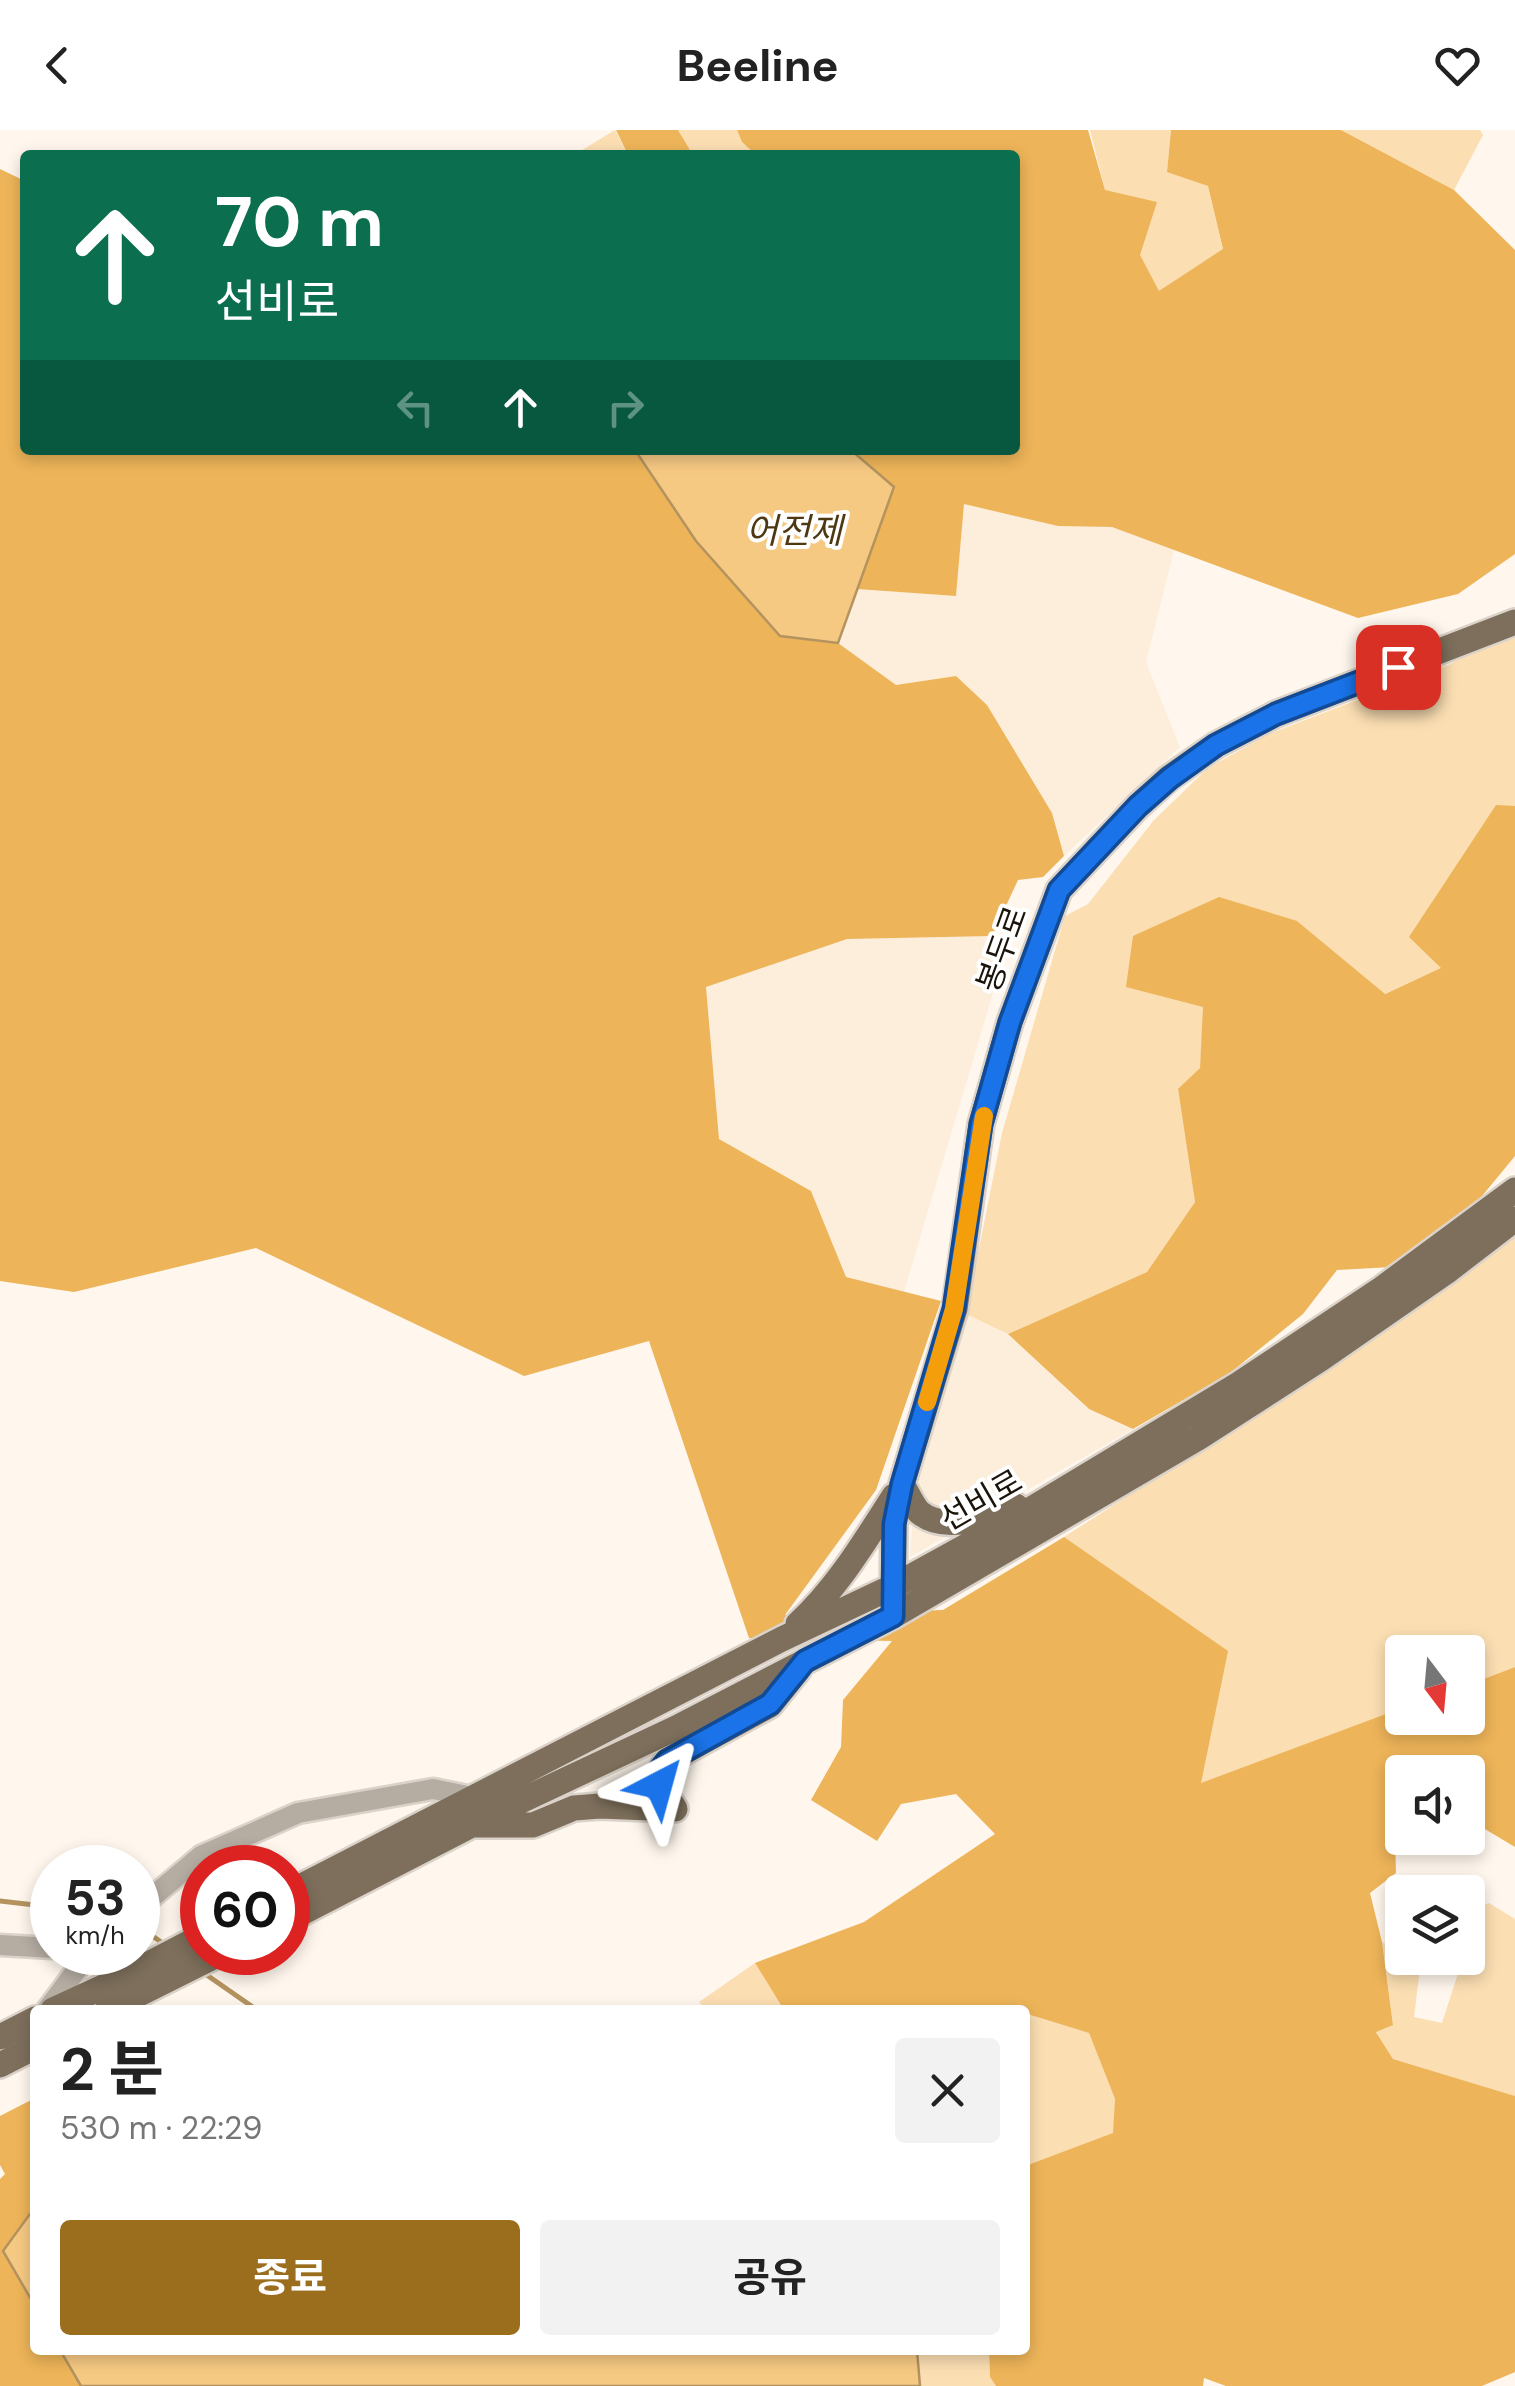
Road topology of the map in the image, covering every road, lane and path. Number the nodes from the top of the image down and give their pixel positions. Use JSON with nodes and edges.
{"nodes":[{"id":1,"x":1515,"y":622,"type":"edge"},
{"id":2,"x":1515,"y":1190,"type":"edge"},
{"id":3,"x":1515,"y":1219,"type":"edge"},
{"id":4,"x":902,"y":1484,"type":"junction"},
{"id":5,"x":1065,"y":1489,"type":"junction"},
{"id":6,"x":894,"y":1586,"type":"junction"},
{"id":7,"x":893,"y":1616,"type":"junction"},
{"id":8,"x":782,"y":1639,"type":"junction"},
{"id":9,"x":805,"y":1661,"type":"junction"},
{"id":10,"x":472,"y":1798,"type":"junction"},
{"id":11,"x":472,"y":1825,"type":"junction"},
{"id":12,"x":310,"y":1881,"type":"edge"},
{"id":13,"x":160,"y":1890,"type":"edge"},
{"id":14,"x":310,"y":1909,"type":"edge"},
{"id":15,"x":0,"y":1945,"type":"edge"},
{"id":16,"x":30,"y":1947,"type":"edge"},
{"id":17,"x":180,"y":1951,"type":"edge"},
{"id":18,"x":180,"y":1968,"type":"edge"},
{"id":19,"x":74,"y":1975,"type":"edge"},
{"id":20,"x":126,"y":1988,"type":"junction"},
{"id":21,"x":53,"y":2005,"type":"edge"},
{"id":22,"x":67,"y":2005,"type":"edge"},
{"id":23,"x":111,"y":2005,"type":"edge"},
{"id":24,"x":30,"y":2022,"type":"edge"},
{"id":25,"x":0,"y":2037,"type":"edge"},
{"id":26,"x":30,"y":2050,"type":"edge"},
{"id":27,"x":0,"y":2065,"type":"edge"}],
"edges":[{"from":1,"to":4,"type":"main road","name":"봉두로"},
{"from":2,"to":5,"type":"main road","name":"선비로"},
{"from":3,"to":7,"type":"main road","name":"선비로"},
{"from":4,"to":5,"type":"main road"},
{"from":4,"to":6,"type":"main road","name":"봉두로"},
{"from":4,"to":8,"type":"main road"},
{"from":5,"to":6,"type":"main road","name":"선비로"},
{"from":6,"to":7,"type":"main road","name":"봉두로"},
{"from":6,"to":8,"type":"main road","name":"선비로"},
{"from":7,"to":9,"type":"main road","name":"선비로"},
{"from":8,"to":10,"type":"main road","name":"선비로"},
{"from":9,"to":11,"type":"main road","name":"선비로"},
{"from":9,"to":11,"type":"main road"},
{"from":10,"to":12,"type":"main road","name":"선비로"},
{"from":10,"to":13,"type":"street"},
{"from":11,"to":14,"type":"main road","name":"선비로"},
{"from":15,"to":16,"type":"street"},
{"from":17,"to":20,"type":"main road"},
{"from":18,"to":20,"type":"main road"},
{"from":19,"to":21,"type":"street"},
{"from":20,"to":22,"type":"main road"},
{"from":20,"to":23,"type":"main road"},
{"from":24,"to":25,"type":"main road"},
{"from":26,"to":27,"type":"main road"}]}
